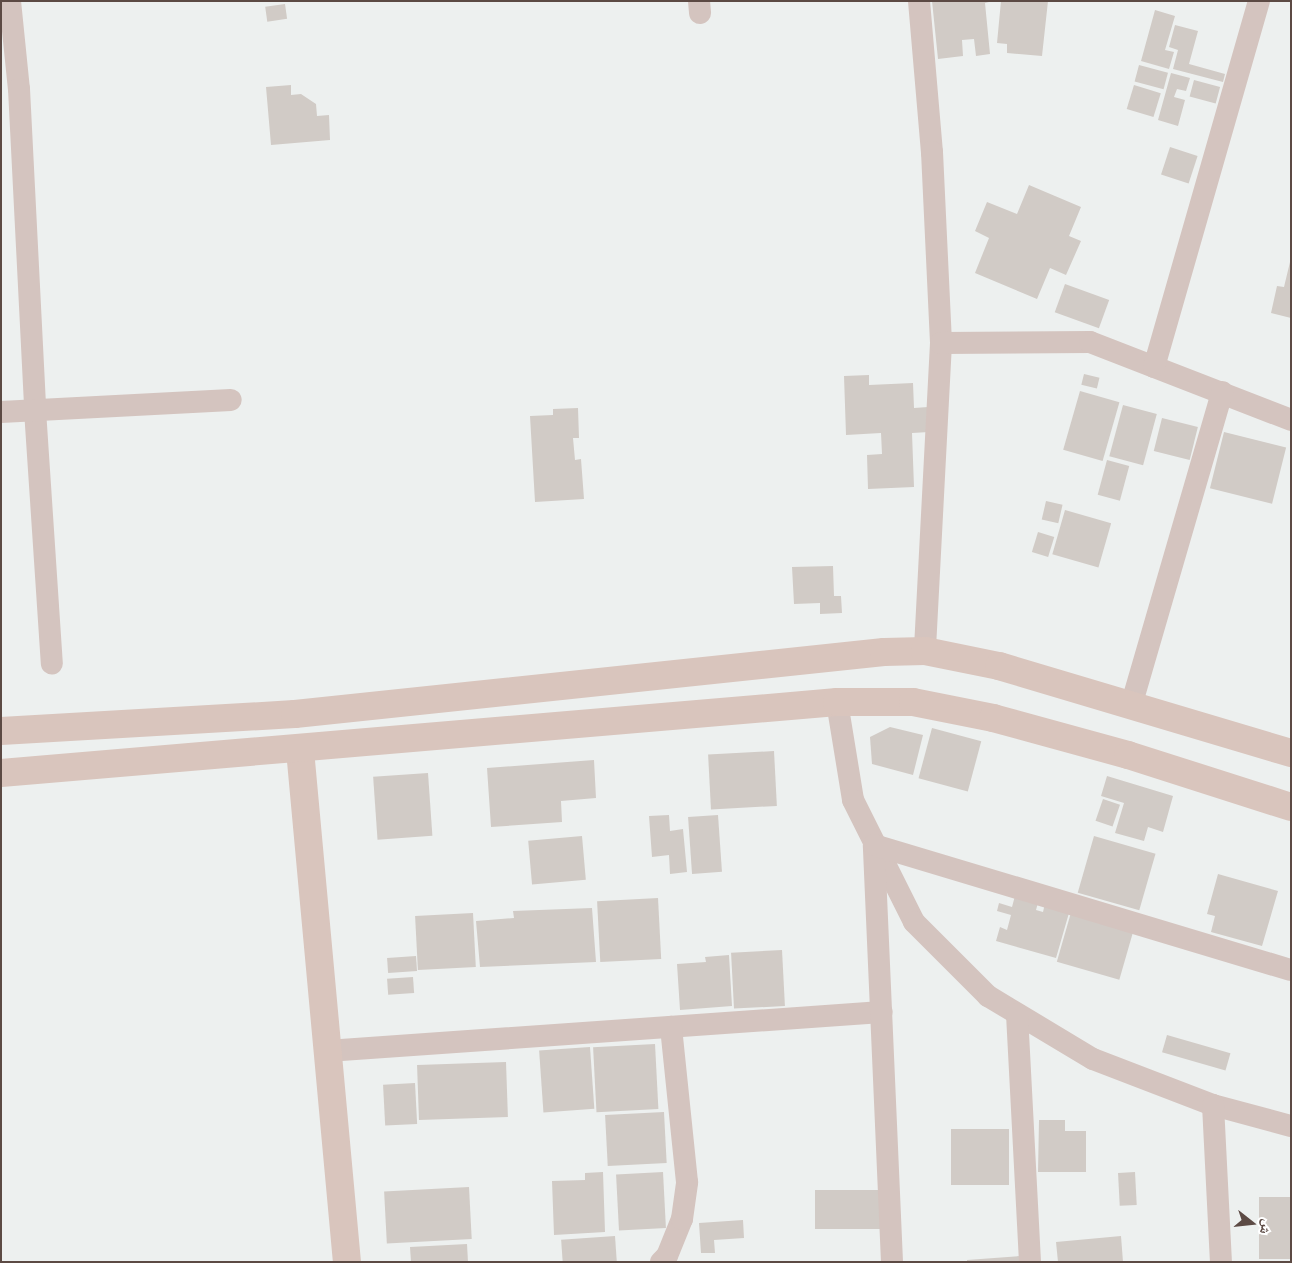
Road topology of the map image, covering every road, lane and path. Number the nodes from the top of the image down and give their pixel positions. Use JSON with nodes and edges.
{"nodes":[{"id":1,"x":10,"y":1,"type":"edge"},
{"id":2,"x":919,"y":1,"type":"edge"},
{"id":3,"x":1259,"y":1,"type":"edge"},
{"id":4,"x":10,"y":90,"type":"edge"},
{"id":5,"x":941,"y":343,"type":"junction"},
{"id":6,"x":1154,"y":367,"type":"junction"},
{"id":7,"x":1222,"y":392,"type":"junction"},
{"id":8,"x":231,"y":400,"type":"dead end"},
{"id":9,"x":34,"y":410,"type":"junction"},
{"id":10,"x":1,"y":412,"type":"edge"},
{"id":11,"x":1291,"y":420,"type":"edge"},
{"id":12,"x":925,"y":651,"type":"junction"},
{"id":13,"x":52,"y":663,"type":"dead end"},
{"id":14,"x":837,"y":702,"type":"junction"},
{"id":15,"x":1131,"y":706,"type":"junction"},
{"id":16,"x":1,"y":731,"type":"edge"},
{"id":17,"x":300,"y":750,"type":"junction"},
{"id":18,"x":1291,"y":753,"type":"edge"},
{"id":19,"x":1,"y":773,"type":"edge"},
{"id":20,"x":1291,"y":807,"type":"edge"},
{"id":21,"x":874,"y":845,"type":"junction"},
{"id":22,"x":1291,"y":970,"type":"edge"},
{"id":23,"x":882,"y":1012,"type":"junction"},
{"id":24,"x":1017,"y":1014,"type":"junction"},
{"id":25,"x":671,"y":1027,"type":"junction"},
{"id":26,"x":328,"y":1051,"type":"junction"},
{"id":27,"x":1214,"y":1105,"type":"junction"},
{"id":28,"x":1291,"y":1126,"type":"edge"},
{"id":29,"x":665,"y":1260,"type":"edge"},
{"id":30,"x":347,"y":1262,"type":"edge"},
{"id":31,"x":892,"y":1262,"type":"edge"},
{"id":32,"x":1030,"y":1262,"type":"edge"},
{"id":33,"x":1221,"y":1262,"type":"edge"}],
"edges":[{"from":1,"to":4,"type":"street"},
{"from":2,"to":5,"type":"street"},
{"from":3,"to":6,"type":"street"},
{"from":4,"to":9,"type":"street"},
{"from":5,"to":6,"type":"street"},
{"from":5,"to":12,"type":"street"},
{"from":6,"to":7,"type":"street"},
{"from":7,"to":11,"type":"street"},
{"from":7,"to":15,"type":"street"},
{"from":8,"to":9,"type":"street"},
{"from":9,"to":10,"type":"street"},
{"from":9,"to":13,"type":"street"},
{"from":12,"to":15,"type":"street"},
{"from":12,"to":16,"type":"street"},
{"from":14,"to":17,"type":"street"},
{"from":14,"to":20,"type":"street"},
{"from":14,"to":21,"type":"street"},
{"from":15,"to":18,"type":"street"},
{"from":17,"to":19,"type":"street"},
{"from":17,"to":26,"type":"street"},
{"from":21,"to":22,"type":"street"},
{"from":21,"to":23,"type":"street"},
{"from":21,"to":24,"type":"street"},
{"from":23,"to":25,"type":"street"},
{"from":23,"to":31,"type":"street"},
{"from":24,"to":27,"type":"street"},
{"from":24,"to":32,"type":"street"},
{"from":25,"to":26,"type":"street"},
{"from":25,"to":29,"type":"street"},
{"from":26,"to":30,"type":"street"},
{"from":27,"to":28,"type":"street"},
{"from":27,"to":33,"type":"street"}]}
